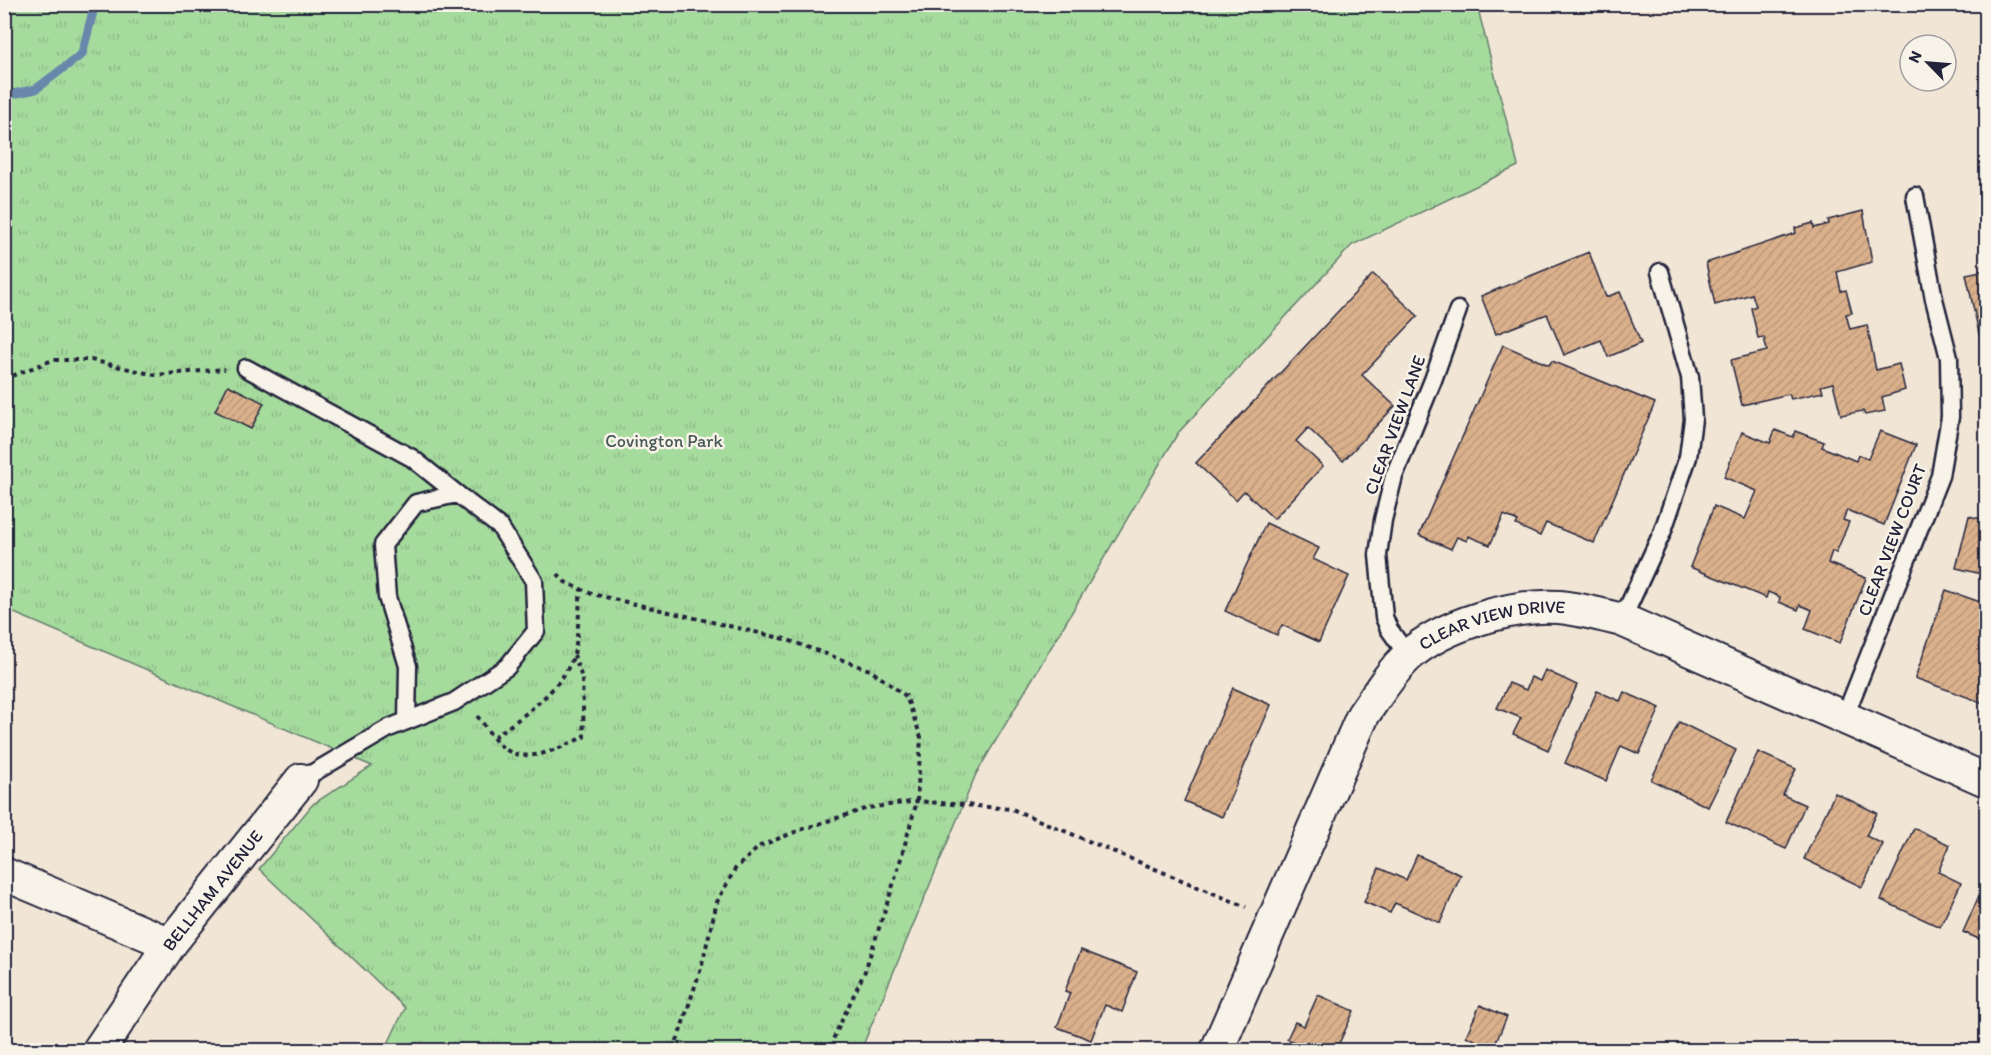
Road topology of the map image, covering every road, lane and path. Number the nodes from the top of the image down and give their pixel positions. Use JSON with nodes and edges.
{"nodes":[{"id":1,"x":1915,"y":196,"type":"dead end"},
{"id":2,"x":1660,"y":272,"type":"dead end"},
{"id":3,"x":1458,"y":310,"type":"dead end"},
{"id":4,"x":241,"y":368,"type":"joint"},
{"id":5,"x":4,"y":379,"type":"edge"},
{"id":6,"x":457,"y":494,"type":"junction"},
{"id":7,"x":553,"y":567,"type":"dead end"},
{"id":8,"x":581,"y":589,"type":"junction"},
{"id":9,"x":1622,"y":620,"type":"junction"},
{"id":10,"x":574,"y":654,"type":"junction"},
{"id":11,"x":1408,"y":656,"type":"junction"},
{"id":12,"x":460,"y":698,"type":"junction"},
{"id":13,"x":1845,"y":716,"type":"junction"},
{"id":14,"x":407,"y":721,"type":"junction"},
{"id":15,"x":494,"y":737,"type":"junction"},
{"id":16,"x":301,"y":780,"type":"joint"},
{"id":17,"x":1986,"y":780,"type":"edge"},
{"id":18,"x":917,"y":801,"type":"junction"},
{"id":19,"x":4,"y":874,"type":"edge"},
{"id":20,"x":1275,"y":919,"type":"junction"},
{"id":21,"x":170,"y":944,"type":"junction"},
{"id":22,"x":99,"y":1050,"type":"edge"},
{"id":23,"x":674,"y":1050,"type":"edge"},
{"id":24,"x":828,"y":1050,"type":"edge"},
{"id":25,"x":1217,"y":1050,"type":"edge"}],
"edges":[{"from":1,"to":13,"type":"lane","name":"CLEAR VIEW COURT"},
{"from":2,"to":9,"type":"lane"},
{"from":3,"to":11,"type":"lane","name":"CLEAR VIEW LANE"},
{"from":4,"to":5,"type":"path"},
{"from":4,"to":6,"type":"lane"},
{"from":6,"to":12,"type":"lane"},
{"from":6,"to":14,"type":"lane"},
{"from":7,"to":8,"type":"path"},
{"from":8,"to":10,"type":"path"},
{"from":8,"to":18,"type":"path"},
{"from":9,"to":11,"type":"street","name":"CLEAR VIEW DRIVE"},
{"from":9,"to":13,"type":"street","name":"CLEAR VIEW DRIVE"},
{"from":10,"to":15,"type":"path"},
{"from":10,"to":15,"type":"path"},
{"from":11,"to":20,"type":"street","name":"CLEAR VIEW DRIVE"},
{"from":12,"to":14,"type":"lane"},
{"from":12,"to":15,"type":"path"},
{"from":13,"to":17,"type":"street","name":"CLEAR VIEW DRIVE"},
{"from":14,"to":16,"type":"lane"},
{"from":16,"to":21,"type":"street","name":"BELLHAM AVENUE"},
{"from":18,"to":20,"type":"path"},
{"from":18,"to":23,"type":"path"},
{"from":18,"to":24,"type":"path"},
{"from":19,"to":21,"type":"street","name":"BELLHAM AVENUE"},
{"from":20,"to":25,"type":"street","name":"CLEAR VIEW DRIVE"},
{"from":21,"to":22,"type":"street"}]}
